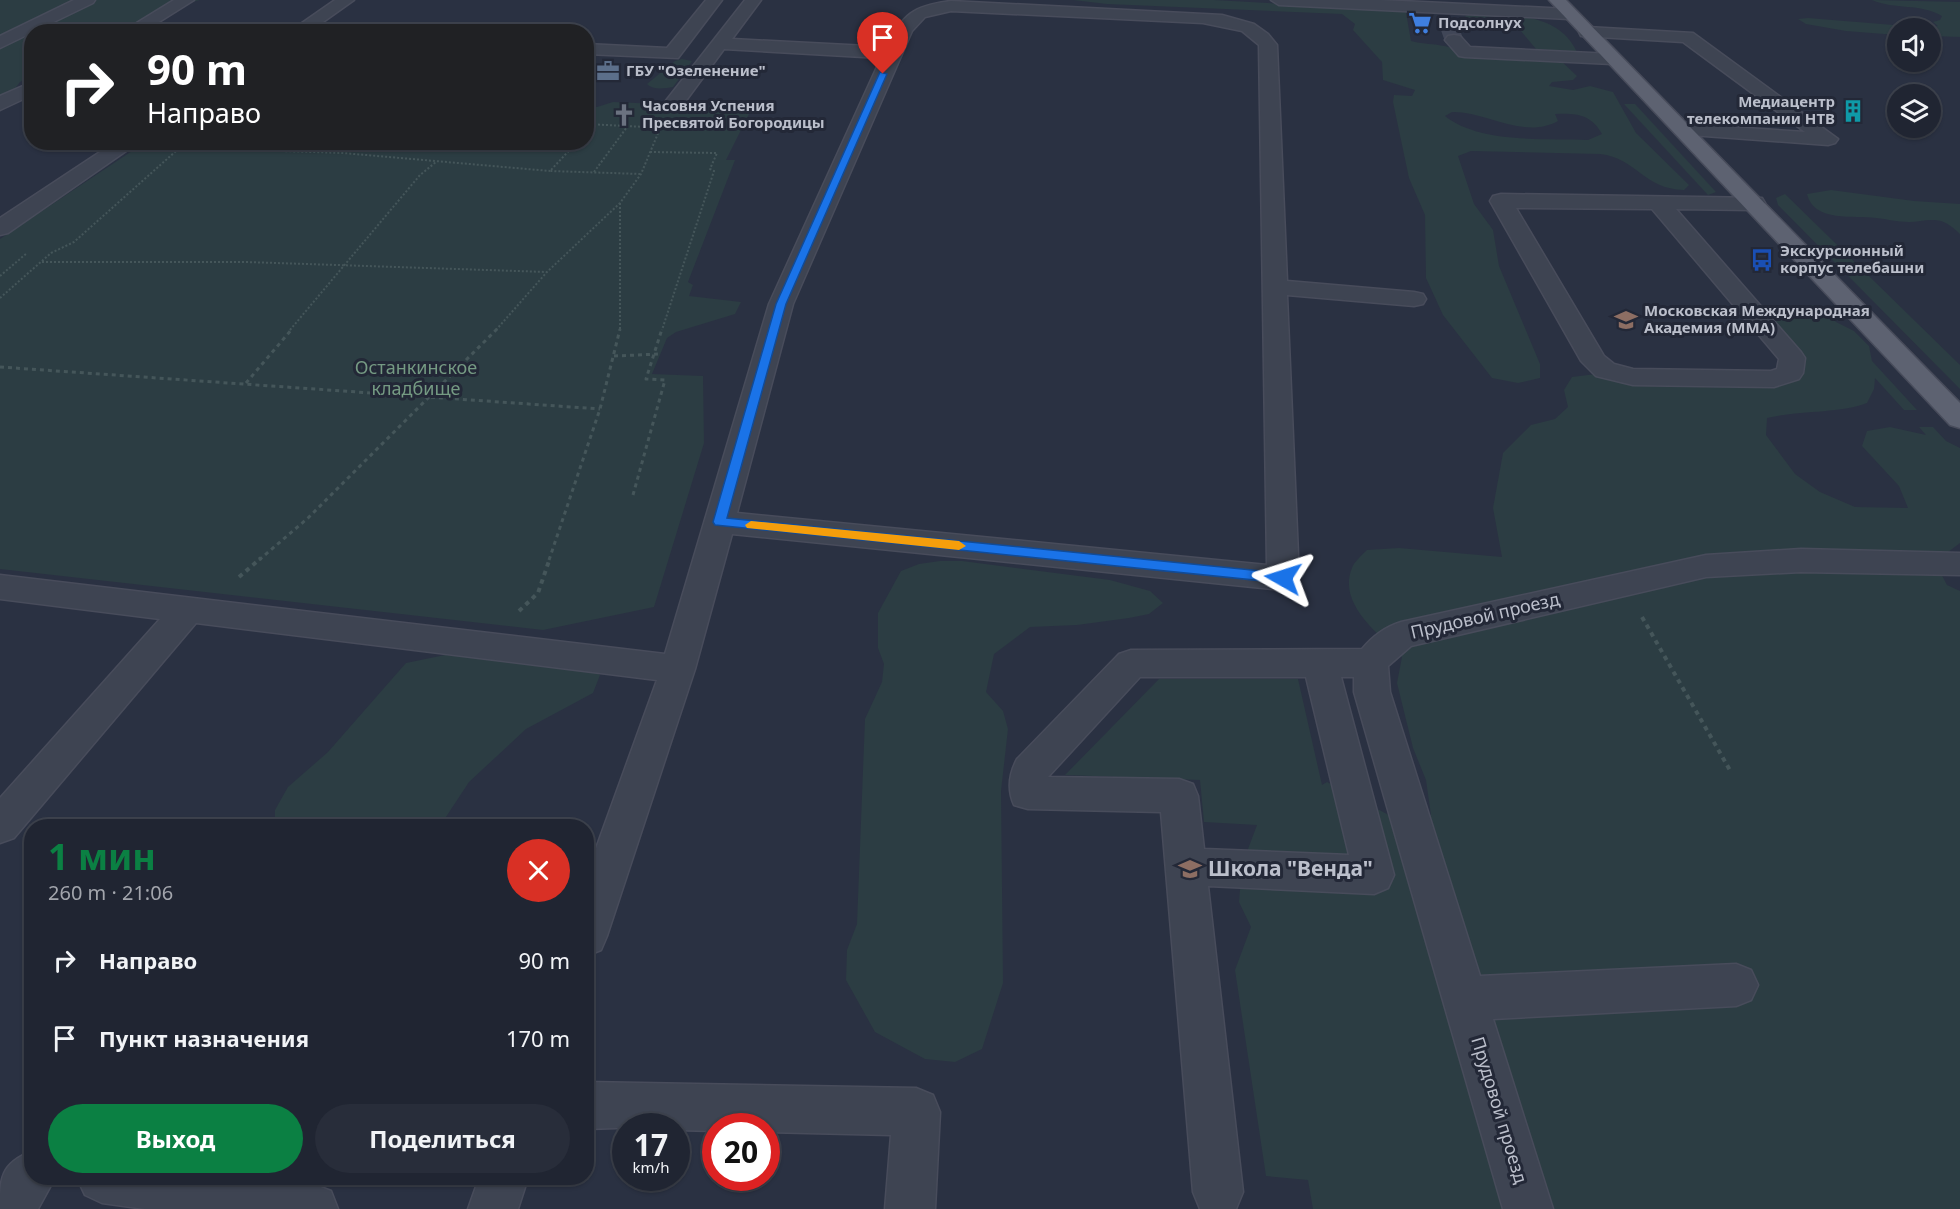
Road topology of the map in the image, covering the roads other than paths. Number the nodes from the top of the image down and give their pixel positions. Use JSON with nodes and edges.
{"nodes":[{"id":1,"x":87,"y":0,"type":"edge"},
{"id":2,"x":186,"y":0,"type":"edge"},
{"id":3,"x":346,"y":0,"type":"edge"},
{"id":4,"x":714,"y":0,"type":"edge"},
{"id":5,"x":753,"y":0,"type":"edge"},
{"id":6,"x":1279,"y":0,"type":"edge"},
{"id":7,"x":1419,"y":4,"type":"edge"},
{"id":8,"x":1563,"y":7,"type":"edge"},
{"id":9,"x":1444,"y":8,"type":"junction"},
{"id":10,"x":38,"y":24,"type":"edge"},
{"id":11,"x":144,"y":24,"type":"edge"},
{"id":12,"x":309,"y":24,"type":"edge"},
{"id":13,"x":24,"y":31,"type":"edge"},
{"id":14,"x":1587,"y":32,"type":"junction"},
{"id":15,"x":0,"y":43,"type":"edge"},
{"id":16,"x":720,"y":44,"type":"junction"},
{"id":17,"x":594,"y":49,"type":"edge"},
{"id":18,"x":892,"y":53,"type":"junction"},
{"id":19,"x":1612,"y":59,"type":"junction"},
{"id":20,"x":24,"y":92,"type":"edge"},
{"id":21,"x":0,"y":105,"type":"edge"},
{"id":22,"x":672,"y":106,"type":"road end"},
{"id":23,"x":1683,"y":130,"type":"junction"},
{"id":24,"x":117,"y":150,"type":"edge"},
{"id":25,"x":1754,"y":203,"type":"junction"},
{"id":26,"x":1660,"y":204,"type":"junction"},
{"id":27,"x":0,"y":228,"type":"edge"},
{"id":28,"x":1275,"y":287,"type":"junction"},
{"id":29,"x":1414,"y":299,"type":"dead end"},
{"id":30,"x":1960,"y":419,"type":"edge"},
{"id":31,"x":720,"y":522,"type":"junction"},
{"id":32,"x":1960,"y":564,"type":"edge"},
{"id":33,"x":0,"y":587,"type":"edge"},
{"id":34,"x":188,"y":610,"type":"junction"},
{"id":35,"x":1320,"y":663,"type":"junction"},
{"id":36,"x":1371,"y":663,"type":"junction"},
{"id":37,"x":678,"y":669,"type":"junction"},
{"id":38,"x":0,"y":826,"type":"edge"},
{"id":39,"x":1186,"y":867,"type":"junction"},
{"id":40,"x":594,"y":913,"type":"edge"},
{"id":41,"x":1736,"y":985,"type":"dead end"},
{"id":42,"x":1466,"y":999,"type":"junction"},
{"id":43,"x":594,"y":1105,"type":"edge"},
{"id":44,"x":25,"y":1185,"type":"edge"},
{"id":45,"x":150,"y":1185,"type":"edge"},
{"id":46,"x":502,"y":1185,"type":"edge"},
{"id":47,"x":1218,"y":1192,"type":"dead end"},
{"id":48,"x":9,"y":1209,"type":"edge"},
{"id":49,"x":313,"y":1209,"type":"edge"},
{"id":50,"x":493,"y":1209,"type":"edge"},
{"id":51,"x":910,"y":1209,"type":"edge"},
{"id":52,"x":1528,"y":1209,"type":"edge"}],
"edges":[{"from":1,"to":10,"type":"street"},
{"from":2,"to":11,"type":"street"},
{"from":3,"to":12,"type":"street"},
{"from":4,"to":17,"type":"street"},
{"from":5,"to":16,"type":"street"},
{"from":6,"to":7,"type":"street"},
{"from":7,"to":9,"type":"street"},
{"from":8,"to":9,"type":"street"},
{"from":8,"to":14,"type":"main road"},
{"from":9,"to":19,"type":"street"},
{"from":13,"to":15,"type":"street"},
{"from":14,"to":19,"type":"main road"},
{"from":14,"to":23,"type":"street"},
{"from":16,"to":18,"type":"street"},
{"from":16,"to":22,"type":"street"},
{"from":18,"to":28,"type":"street"},
{"from":18,"to":31,"type":"street"},
{"from":19,"to":23,"type":"main road"},
{"from":20,"to":21,"type":"street"},
{"from":23,"to":25,"type":"main road"},
{"from":24,"to":27,"type":"street"},
{"from":25,"to":26,"type":"street"},
{"from":25,"to":30,"type":"main road"},
{"from":26,"to":26,"type":"street"},
{"from":28,"to":29,"type":"street"},
{"from":28,"to":31,"type":"street"},
{"from":31,"to":37,"type":"street"},
{"from":32,"to":36,"type":"street","name":"Прудовой проезд"},
{"from":33,"to":34,"type":"street"},
{"from":34,"to":37,"type":"street"},
{"from":34,"to":38,"type":"street"},
{"from":35,"to":36,"type":"street"},
{"from":35,"to":39,"type":"street"},
{"from":35,"to":39,"type":"street"},
{"from":36,"to":42,"type":"street","name":"Прудовой проезд"},
{"from":37,"to":40,"type":"street"},
{"from":39,"to":47,"type":"street"},
{"from":41,"to":42,"type":"street"},
{"from":42,"to":52,"type":"street","name":"Прудовой проезд"},
{"from":43,"to":51,"type":"street"},
{"from":44,"to":48,"type":"street"},
{"from":45,"to":49,"type":"street"},
{"from":46,"to":50,"type":"street"}]}
